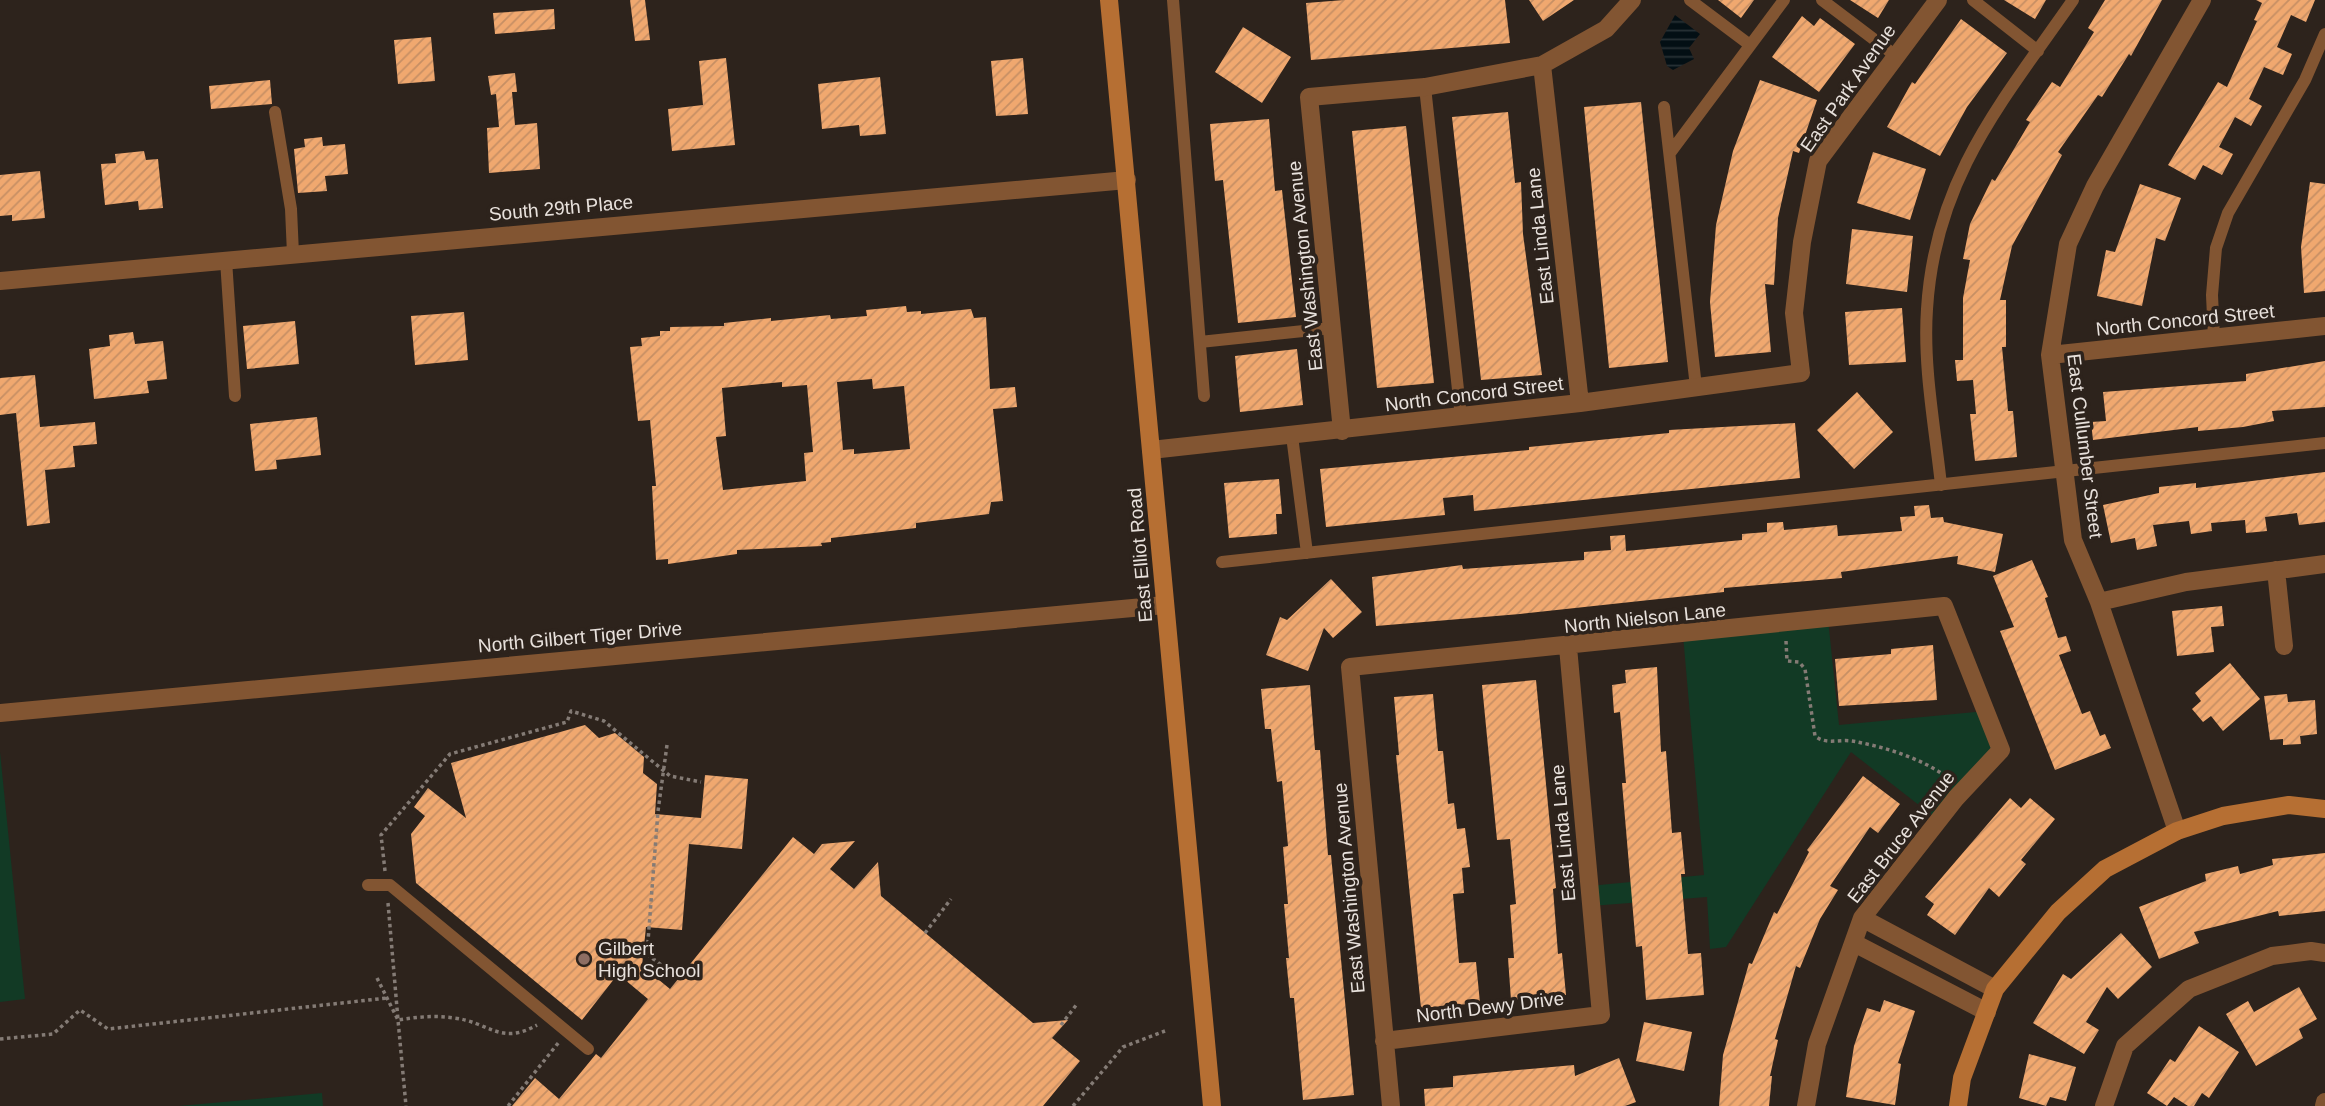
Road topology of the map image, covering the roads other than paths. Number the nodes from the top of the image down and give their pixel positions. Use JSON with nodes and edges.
{"nodes":[{"id":1,"x":1109,"y":0,"type":"edge"},
{"id":2,"x":1173,"y":0,"type":"edge"},
{"id":3,"x":1632,"y":0,"type":"edge"},
{"id":4,"x":1689,"y":0,"type":"edge"},
{"id":5,"x":1784,"y":0,"type":"edge"},
{"id":6,"x":1822,"y":0,"type":"edge"},
{"id":7,"x":1938,"y":0,"type":"edge"},
{"id":8,"x":1973,"y":0,"type":"edge"},
{"id":9,"x":2073,"y":0,"type":"edge"},
{"id":10,"x":2202,"y":0,"type":"edge"},
{"id":11,"x":2325,"y":34,"type":"edge"},
{"id":12,"x":1750,"y":45,"type":"junction"},
{"id":13,"x":2038,"y":51,"type":"junction"},
{"id":14,"x":1896,"y":55,"type":"junction"},
{"id":15,"x":1542,"y":65,"type":"junction"},
{"id":16,"x":1425,"y":87,"type":"junction"},
{"id":17,"x":1664,"y":107,"type":"dead end"},
{"id":18,"x":275,"y":111,"type":"dead end"},
{"id":19,"x":1670,"y":153,"type":"junction"},
{"id":20,"x":1127,"y":180,"type":"junction"},
{"id":21,"x":293,"y":254,"type":"junction"},
{"id":22,"x":226,"y":260,"type":"junction"},
{"id":23,"x":0,"y":281,"type":"edge"},
{"id":24,"x":2325,"y":326,"type":"edge"},
{"id":25,"x":1332,"y":328,"type":"junction"},
{"id":26,"x":2214,"y":338,"type":"junction"},
{"id":27,"x":1200,"y":342,"type":"junction"},
{"id":28,"x":2050,"y":355,"type":"junction"},
{"id":29,"x":1801,"y":373,"type":"joint"},
{"id":30,"x":1696,"y":387,"type":"junction"},
{"id":31,"x":235,"y":396,"type":"dead end"},
{"id":32,"x":1204,"y":396,"type":"dead end"},
{"id":33,"x":1580,"y":403,"type":"junction"},
{"id":34,"x":1461,"y":417,"type":"junction"},
{"id":35,"x":1342,"y":431,"type":"junction"},
{"id":36,"x":1292,"y":436,"type":"junction"},
{"id":37,"x":2325,"y":443,"type":"edge"},
{"id":38,"x":1151,"y":450,"type":"junction"},
{"id":39,"x":2063,"y":472,"type":"junction"},
{"id":40,"x":1941,"y":485,"type":"junction"},
{"id":41,"x":1307,"y":553,"type":"junction"},
{"id":42,"x":1222,"y":562,"type":"dead end"},
{"id":43,"x":2325,"y":564,"type":"edge"},
{"id":44,"x":2276,"y":570,"type":"junction"},
{"id":45,"x":2099,"y":602,"type":"junction"},
{"id":46,"x":1165,"y":605,"type":"junction"},
{"id":47,"x":1944,"y":607,"type":"joint"},
{"id":48,"x":2284,"y":646,"type":"dead end"},
{"id":49,"x":1568,"y":647,"type":"junction"},
{"id":50,"x":1350,"y":667,"type":"joint"},
{"id":51,"x":0,"y":713,"type":"edge"},
{"id":52,"x":2325,"y":809,"type":"edge"},
{"id":53,"x":2177,"y":831,"type":"junction"},
{"id":54,"x":368,"y":885,"type":"dead end"},
{"id":55,"x":1862,"y":918,"type":"junction"},
{"id":56,"x":1854,"y":943,"type":"junction"},
{"id":57,"x":2325,"y":953,"type":"edge"},
{"id":58,"x":1996,"y":989,"type":"junction"},
{"id":59,"x":1987,"y":1012,"type":"junction"},
{"id":60,"x":1601,"y":1015,"type":"joint"},
{"id":61,"x":1384,"y":1041,"type":"junction"},
{"id":62,"x":588,"y":1049,"type":"dead end"},
{"id":63,"x":1212,"y":1106,"type":"edge"},
{"id":64,"x":1391,"y":1106,"type":"edge"},
{"id":65,"x":1806,"y":1106,"type":"edge"},
{"id":66,"x":1958,"y":1106,"type":"edge"},
{"id":67,"x":2104,"y":1106,"type":"edge"}],
"edges":[{"from":1,"to":20,"type":"main road","name":"East Elliot Road"},
{"from":2,"to":27,"type":"lane"},
{"from":3,"to":15,"type":"street"},
{"from":4,"to":12,"type":"lane"},
{"from":5,"to":12,"type":"lane"},
{"from":6,"to":14,"type":"lane"},
{"from":7,"to":14,"type":"street","name":"East Park Avenue"},
{"from":8,"to":13,"type":"lane"},
{"from":9,"to":13,"type":"lane"},
{"from":10,"to":28,"type":"street","name":"East Cullumber Street"},
{"from":11,"to":26,"type":"lane"},
{"from":12,"to":19,"type":"lane"},
{"from":13,"to":40,"type":"lane"},
{"from":14,"to":29,"type":"street","name":"East Park Avenue"},
{"from":15,"to":16,"type":"street"},
{"from":15,"to":33,"type":"street","name":"East Linda Lane"},
{"from":16,"to":25,"type":"street","name":"East Washington Avenue"},
{"from":16,"to":34,"type":"lane"},
{"from":17,"to":19,"type":"lane"},
{"from":18,"to":21,"type":"lane"},
{"from":19,"to":30,"type":"lane"},
{"from":20,"to":21,"type":"street","name":"South 29th Place"},
{"from":20,"to":38,"type":"main road","name":"East Elliot Road"},
{"from":21,"to":22,"type":"street","name":"South 29th Place"},
{"from":22,"to":23,"type":"street","name":"South 29th Place"},
{"from":22,"to":31,"type":"lane"},
{"from":24,"to":26,"type":"street","name":"North Concord Street"},
{"from":25,"to":27,"type":"lane"},
{"from":25,"to":35,"type":"street","name":"East Washington Avenue"},
{"from":26,"to":28,"type":"street","name":"North Concord Street"},
{"from":27,"to":32,"type":"lane"},
{"from":28,"to":39,"type":"street","name":"East Cullumber Street"},
{"from":29,"to":30,"type":"street","name":"North Concord Street"},
{"from":30,"to":33,"type":"street","name":"North Concord Street"},
{"from":33,"to":34,"type":"street","name":"North Concord Street"},
{"from":34,"to":35,"type":"street","name":"North Concord Street"},
{"from":35,"to":36,"type":"street","name":"North Concord Street"},
{"from":36,"to":38,"type":"street","name":"North Concord Street"},
{"from":36,"to":41,"type":"lane"},
{"from":37,"to":39,"type":"lane"},
{"from":38,"to":46,"type":"main road","name":"East Elliot Road"},
{"from":39,"to":40,"type":"lane"},
{"from":39,"to":45,"type":"street","name":"East Cullumber Street"},
{"from":40,"to":41,"type":"lane"},
{"from":41,"to":42,"type":"lane"},
{"from":43,"to":44,"type":"street"},
{"from":44,"to":45,"type":"street"},
{"from":44,"to":48,"type":"street"},
{"from":45,"to":53,"type":"street","name":"East Cullumber Street"},
{"from":46,"to":51,"type":"street","name":"North Gilbert Tiger Drive"},
{"from":46,"to":63,"type":"main road","name":"East Elliot Road"},
{"from":47,"to":49,"type":"street","name":"North Nielson Lane"},
{"from":47,"to":55,"type":"street","name":"East Bruce Avenue"},
{"from":49,"to":50,"type":"street","name":"North Nielson Lane"},
{"from":49,"to":60,"type":"street","name":"East Linda Lane"},
{"from":50,"to":61,"type":"street","name":"East Washington Avenue"},
{"from":52,"to":53,"type":"main road"},
{"from":53,"to":58,"type":"main road"},
{"from":54,"to":62,"type":"lane"},
{"from":55,"to":56,"type":"street","name":"East Bruce Avenue"},
{"from":55,"to":58,"type":"street"},
{"from":56,"to":59,"type":"street"},
{"from":56,"to":65,"type":"street","name":"East Bruce Avenue"},
{"from":57,"to":67,"type":"street"},
{"from":58,"to":59,"type":"main road"},
{"from":59,"to":66,"type":"main road"},
{"from":60,"to":61,"type":"street","name":"North Dewy Drive"},
{"from":61,"to":64,"type":"street","name":"East Washington Avenue"}]}
